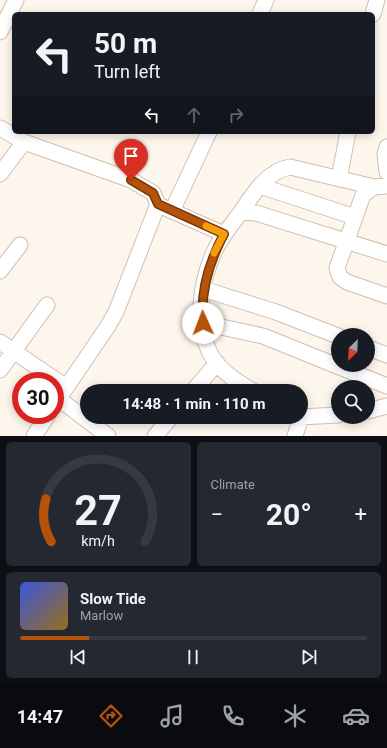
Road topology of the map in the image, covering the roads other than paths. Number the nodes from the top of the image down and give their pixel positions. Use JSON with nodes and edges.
{"nodes":[{"id":1,"x":16,"y":0,"type":"edge"},
{"id":2,"x":266,"y":0,"type":"edge"},
{"id":3,"x":376,"y":0,"type":"edge"},
{"id":4,"x":261,"y":12,"type":"edge"},
{"id":5,"x":373,"y":12,"type":"edge"},
{"id":6,"x":0,"y":32,"type":"edge"},
{"id":7,"x":0,"y":128,"type":"edge"},
{"id":8,"x":209,"y":134,"type":"edge"},
{"id":9,"x":348,"y":134,"type":"edge"},
{"id":10,"x":24,"y":142,"type":"junction"},
{"id":11,"x":387,"y":147,"type":"edge"},
{"id":12,"x":387,"y":172,"type":"edge"},
{"id":13,"x":0,"y":174,"type":"edge"},
{"id":14,"x":339,"y":179,"type":"junction"},
{"id":15,"x":260,"y":186,"type":"junction"},
{"id":16,"x":381,"y":186,"type":"edge"},
{"id":17,"x":158,"y":204,"type":"junction"},
{"id":18,"x":172,"y":210,"type":"junction"},
{"id":19,"x":241,"y":212,"type":"junction"},
{"id":20,"x":355,"y":217,"type":"junction"},
{"id":21,"x":224,"y":234,"type":"junction"},
{"id":22,"x":346,"y":241,"type":"junction"},
{"id":23,"x":20,"y":245,"type":"dead end"},
{"id":24,"x":387,"y":254,"type":"edge"},
{"id":25,"x":0,"y":271,"type":"edge"},
{"id":26,"x":203,"y":289,"type":"junction"},
{"id":27,"x":387,"y":296,"type":"edge"},
{"id":28,"x":47,"y":305,"type":"dead end"},
{"id":29,"x":203,"y":323,"type":"junction"},
{"id":30,"x":331,"y":333,"type":"edge"},
{"id":31,"x":0,"y":342,"type":"edge"},
{"id":32,"x":14,"y":351,"type":"junction"},
{"id":33,"x":375,"y":351,"type":"edge"},
{"id":34,"x":387,"y":356,"type":"edge"},
{"id":35,"x":217,"y":363,"type":"junction"},
{"id":36,"x":0,"y":370,"type":"edge"},
{"id":37,"x":35,"y":372,"type":"edge"},
{"id":38,"x":199,"y":384,"type":"edge"},
{"id":39,"x":240,"y":384,"type":"edge"},
{"id":40,"x":387,"y":386,"type":"edge"},
{"id":41,"x":64,"y":391,"type":"edge"},
{"id":42,"x":64,"y":400,"type":"edge"},
{"id":43,"x":387,"y":406,"type":"edge"},
{"id":44,"x":375,"y":409,"type":"edge"},
{"id":45,"x":331,"y":415,"type":"edge"},
{"id":46,"x":308,"y":417,"type":"edge"},
{"id":47,"x":42,"y":424,"type":"edge"},
{"id":48,"x":165,"y":424,"type":"edge"},
{"id":49,"x":298,"y":424,"type":"edge"},
{"id":50,"x":34,"y":436,"type":"edge"},
{"id":51,"x":108,"y":436,"type":"edge"},
{"id":52,"x":155,"y":436,"type":"edge"},
{"id":53,"x":295,"y":436,"type":"edge"}],
"edges":[{"from":1,"to":6,"type":"street"},
{"from":2,"to":4,"type":"street"},
{"from":3,"to":5,"type":"street"},
{"from":7,"to":10,"type":"street"},
{"from":8,"to":18,"type":"street"},
{"from":9,"to":14,"type":"street"},
{"from":10,"to":13,"type":"street"},
{"from":10,"to":17,"type":"street"},
{"from":11,"to":12,"type":"street"},
{"from":14,"to":15,"type":"street"},
{"from":14,"to":16,"type":"street"},
{"from":15,"to":19,"type":"street"},
{"from":15,"to":20,"type":"street"},
{"from":16,"to":20,"type":"street"},
{"from":17,"to":18,"type":"street"},
{"from":17,"to":41,"type":"street"},
{"from":18,"to":21,"type":"street"},
{"from":19,"to":21,"type":"street"},
{"from":19,"to":22,"type":"street"},
{"from":20,"to":22,"type":"street"},
{"from":21,"to":26,"type":"street"},
{"from":22,"to":24,"type":"street"},
{"from":22,"to":27,"type":"street"},
{"from":23,"to":25,"type":"street"},
{"from":26,"to":29,"type":"street"},
{"from":26,"to":30,"type":"street"},
{"from":28,"to":32,"type":"street"},
{"from":29,"to":35,"type":"street"},
{"from":29,"to":40,"type":"street"},
{"from":31,"to":32,"type":"street"},
{"from":32,"to":36,"type":"street"},
{"from":32,"to":37,"type":"street"},
{"from":33,"to":34,"type":"street"},
{"from":35,"to":38,"type":"street"},
{"from":35,"to":39,"type":"street"},
{"from":42,"to":51,"type":"street"},
{"from":43,"to":44,"type":"street"},
{"from":45,"to":46,"type":"street"},
{"from":47,"to":50,"type":"street"},
{"from":48,"to":52,"type":"street"},
{"from":49,"to":53,"type":"street"}]}
